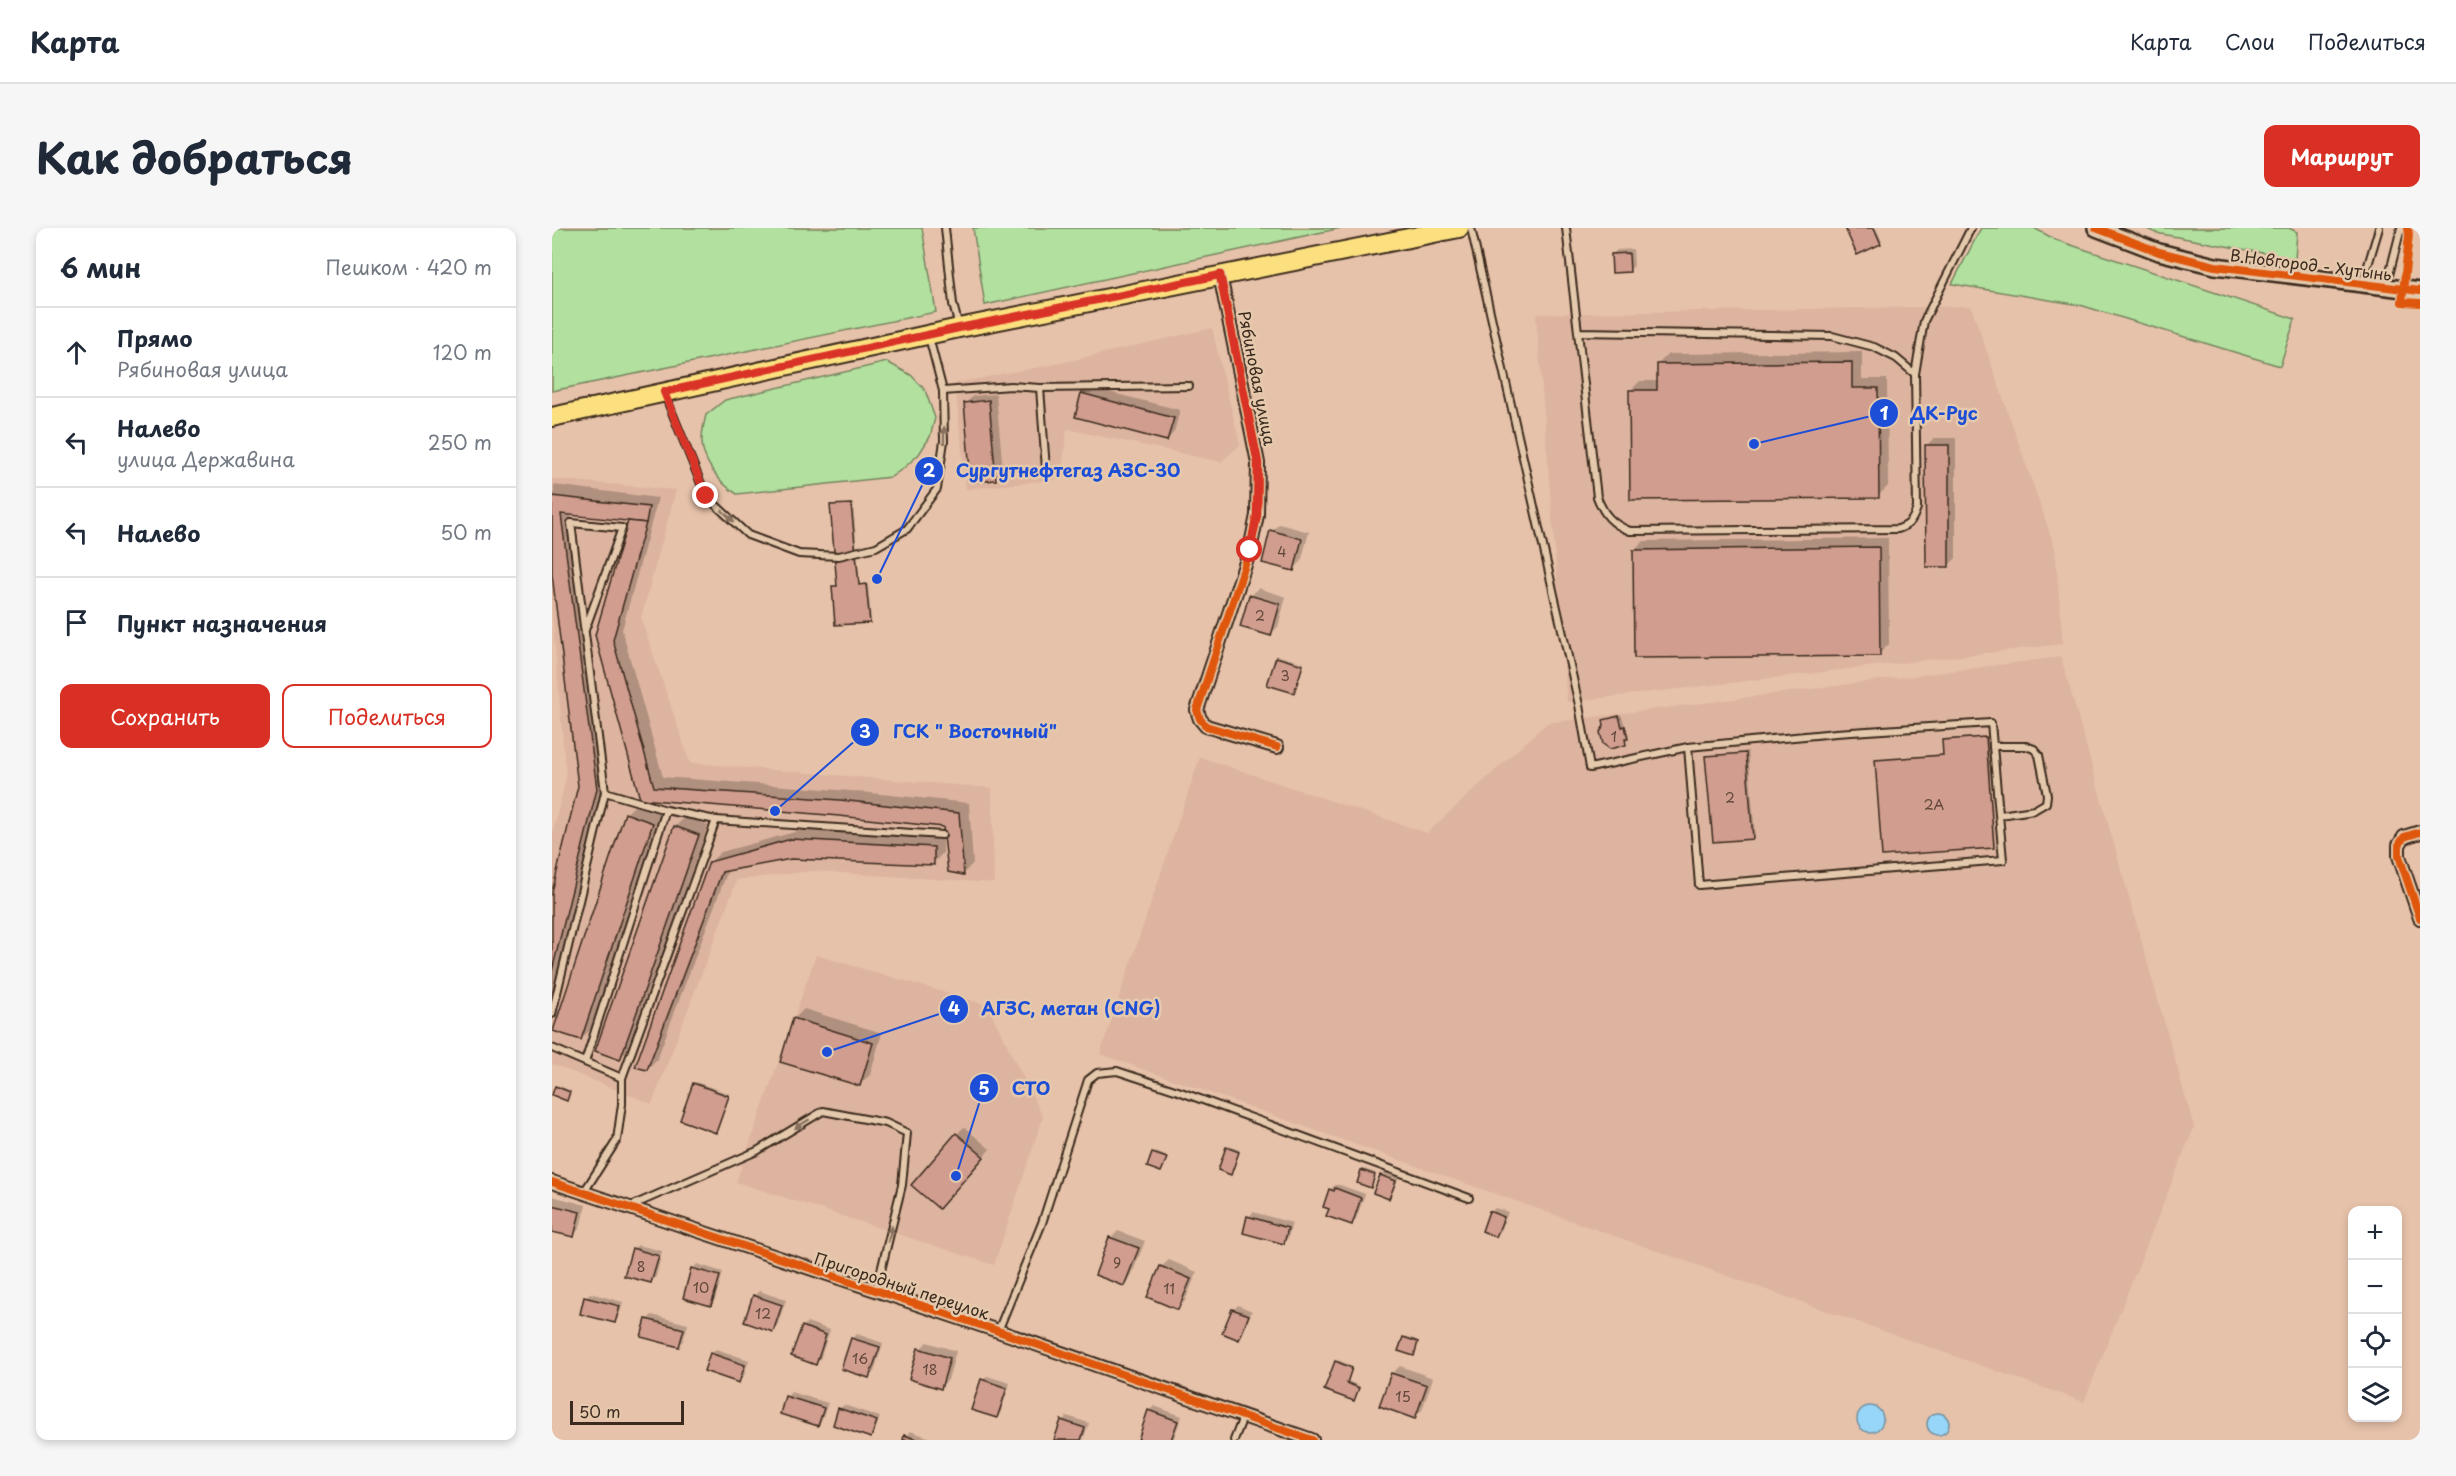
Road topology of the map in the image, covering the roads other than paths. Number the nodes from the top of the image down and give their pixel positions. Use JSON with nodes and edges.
{"nodes":[{"id":1,"x":945,"y":228,"type":"edge"},
{"id":2,"x":1459,"y":228,"type":"edge"},
{"id":3,"x":1471,"y":228,"type":"edge"},
{"id":4,"x":1566,"y":228,"type":"edge"},
{"id":5,"x":1971,"y":228,"type":"edge"},
{"id":6,"x":2096,"y":228,"type":"edge"},
{"id":7,"x":2379,"y":228,"type":"edge"},
{"id":8,"x":2401,"y":228,"type":"edge"},
{"id":9,"x":1220,"y":275,"type":"junction"},
{"id":10,"x":2362,"y":285,"type":"junction"},
{"id":11,"x":2385,"y":287,"type":"junction"},
{"id":12,"x":2420,"y":291,"type":"edge"},
{"id":13,"x":959,"y":328,"type":"junction"},
{"id":14,"x":1578,"y":332,"type":"junction"},
{"id":15,"x":928,"y":335,"type":"junction"},
{"id":16,"x":1915,"y":374,"type":"junction"},
{"id":17,"x":1190,"y":386,"type":"dead end"},
{"id":18,"x":1040,"y":388,"type":"junction"},
{"id":19,"x":664,"y":392,"type":"junction"},
{"id":20,"x":944,"y":392,"type":"junction"},
{"id":21,"x":552,"y":417,"type":"edge"},
{"id":22,"x":1046,"y":469,"type":"dead end"},
{"id":23,"x":585,"y":630,"type":"junction"},
{"id":24,"x":1993,"y":746,"type":"junction"},
{"id":25,"x":1277,"y":747,"type":"dead end"},
{"id":26,"x":1688,"y":747,"type":"junction"},
{"id":27,"x":605,"y":792,"type":"junction"},
{"id":28,"x":666,"y":810,"type":"junction"},
{"id":29,"x":2000,"y":815,"type":"junction"},
{"id":30,"x":716,"y":820,"type":"junction"},
{"id":31,"x":2420,"y":832,"type":"edge"},
{"id":32,"x":942,"y":835,"type":"dead end"},
{"id":33,"x":2420,"y":918,"type":"edge"},
{"id":34,"x":552,"y":1014,"type":"edge"},
{"id":35,"x":552,"y":1048,"type":"edge"},
{"id":36,"x":585,"y":1062,"type":"junction"},
{"id":37,"x":622,"y":1078,"type":"junction"},
{"id":38,"x":552,"y":1182,"type":"edge"},
{"id":39,"x":584,"y":1193,"type":"junction"},
{"id":40,"x":1469,"y":1198,"type":"dead end"},
{"id":41,"x":627,"y":1207,"type":"junction"},
{"id":42,"x":876,"y":1291,"type":"junction"},
{"id":43,"x":998,"y":1331,"type":"junction"},
{"id":44,"x":1243,"y":1416,"type":"junction"},
{"id":45,"x":1234,"y":1440,"type":"edge"},
{"id":46,"x":1312,"y":1440,"type":"edge"}],
"edges":[{"from":1,"to":13,"type":"lane"},
{"from":2,"to":9,"type":"main road"},
{"from":3,"to":26,"type":"lane"},
{"from":4,"to":14,"type":"lane"},
{"from":5,"to":16,"type":"lane"},
{"from":6,"to":10,"type":"street","name":"В.Новгород - Хутынь"},
{"from":7,"to":10,"type":"lane"},
{"from":8,"to":11,"type":"lane"},
{"from":9,"to":13,"type":"main road"},
{"from":9,"to":25,"type":"street","name":"Рябиновая улица"},
{"from":10,"to":11,"type":"street","name":"В.Новгород - Хутынь"},
{"from":11,"to":12,"type":"street","name":"В.Новгород - Хутынь"},
{"from":13,"to":15,"type":"main road"},
{"from":14,"to":16,"type":"lane"},
{"from":14,"to":16,"type":"lane"},
{"from":15,"to":19,"type":"main road"},
{"from":15,"to":20,"type":"lane"},
{"from":17,"to":18,"type":"lane"},
{"from":18,"to":20,"type":"lane"},
{"from":18,"to":22,"type":"lane"},
{"from":19,"to":20,"type":"lane","one_way":true},
{"from":19,"to":21,"type":"main road"},
{"from":23,"to":23,"type":"lane"},
{"from":23,"to":27,"type":"lane"},
{"from":24,"to":26,"type":"lane"},
{"from":24,"to":29,"type":"lane"},
{"from":24,"to":29,"type":"lane"},
{"from":26,"to":29,"type":"lane"},
{"from":27,"to":28,"type":"lane"},
{"from":27,"to":34,"type":"lane"},
{"from":28,"to":30,"type":"lane"},
{"from":28,"to":36,"type":"lane"},
{"from":30,"to":32,"type":"lane"},
{"from":30,"to":37,"type":"lane"},
{"from":31,"to":33,"type":"street"},
{"from":35,"to":36,"type":"lane"},
{"from":36,"to":37,"type":"lane"},
{"from":37,"to":39,"type":"lane"},
{"from":38,"to":39,"type":"street","name":"Пригородный переулок"},
{"from":39,"to":41,"type":"street","name":"Пригородный переулок"},
{"from":40,"to":43,"type":"lane"},
{"from":41,"to":42,"type":"street","name":"Пригородный переулок"},
{"from":42,"to":41,"type":"lane","one_way":true},
{"from":42,"to":43,"type":"street","name":"Пригородный переулок"},
{"from":43,"to":44,"type":"street","name":"Пригородный переулок"},
{"from":44,"to":45,"type":"lane"},
{"from":44,"to":46,"type":"street","name":"Пригородный переулок"}]}
